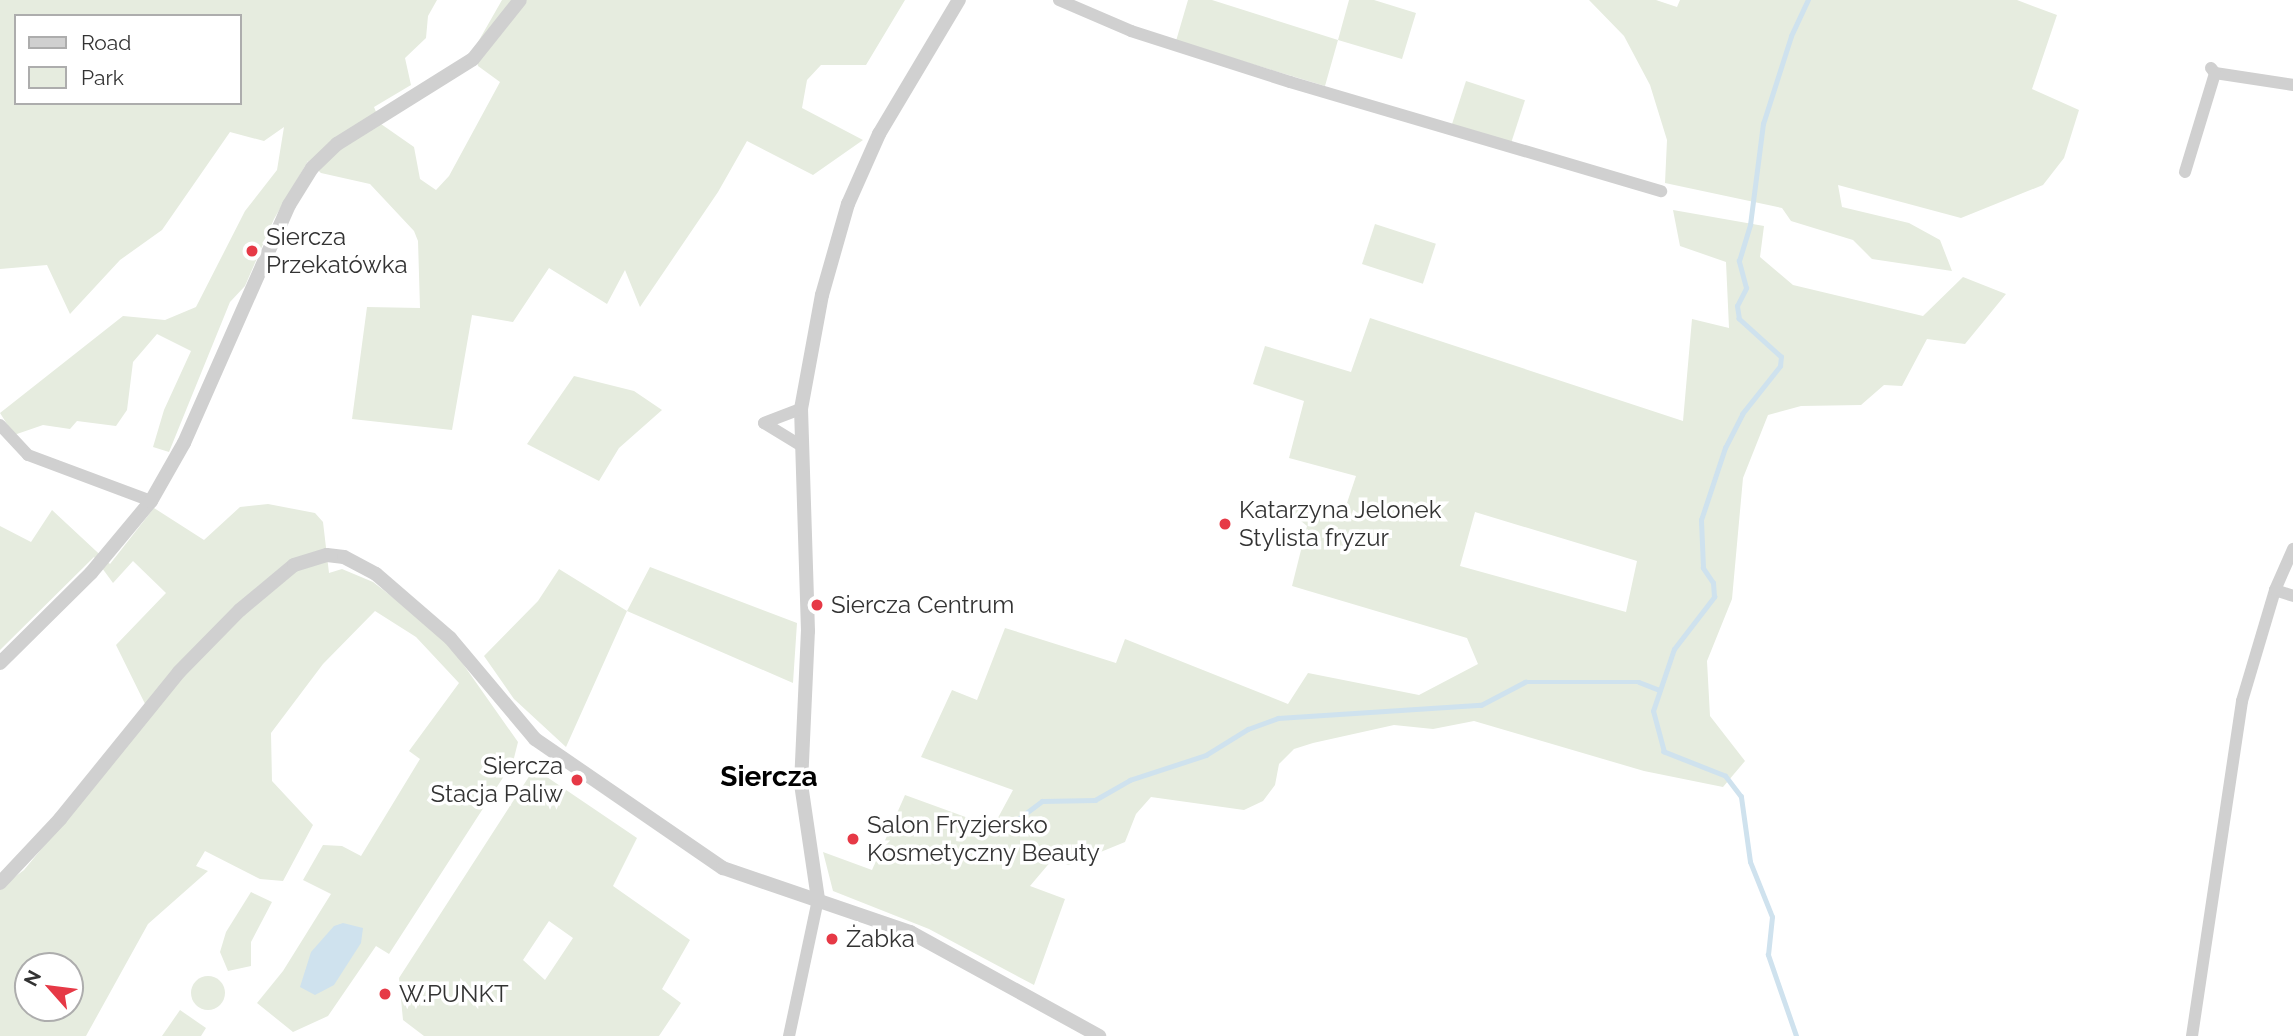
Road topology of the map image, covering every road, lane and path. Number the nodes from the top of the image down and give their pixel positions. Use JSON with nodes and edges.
{"nodes":[{"id":1,"x":520,"y":0,"type":"edge"},
{"id":2,"x":959,"y":0,"type":"edge"},
{"id":3,"x":1059,"y":0,"type":"edge"},
{"id":4,"x":2293,"y":85,"type":"edge"},
{"id":5,"x":2185,"y":172,"type":"dead end"},
{"id":6,"x":1661,"y":191,"type":"dead end"},
{"id":7,"x":801,"y":409,"type":"junction"},
{"id":8,"x":0,"y":425,"type":"edge"},
{"id":9,"x":800,"y":444,"type":"junction"},
{"id":10,"x":151,"y":501,"type":"junction"},
{"id":11,"x":2293,"y":549,"type":"edge"},
{"id":12,"x":2275,"y":590,"type":"junction"},
{"id":13,"x":2293,"y":596,"type":"edge"},
{"id":14,"x":0,"y":663,"type":"edge"},
{"id":15,"x":0,"y":883,"type":"edge"},
{"id":16,"x":818,"y":899,"type":"junction"},
{"id":17,"x":789,"y":1036,"type":"edge"},
{"id":18,"x":1099,"y":1036,"type":"edge"},
{"id":19,"x":2192,"y":1036,"type":"edge"}],
"edges":[{"from":1,"to":10,"type":"street"},
{"from":2,"to":7,"type":"street"},
{"from":3,"to":6,"type":"street"},
{"from":4,"to":5,"type":"street"},
{"from":7,"to":9,"type":"street"},
{"from":7,"to":9,"type":"street"},
{"from":8,"to":10,"type":"street"},
{"from":9,"to":16,"type":"street"},
{"from":10,"to":14,"type":"street"},
{"from":11,"to":12,"type":"street"},
{"from":12,"to":13,"type":"street"},
{"from":12,"to":19,"type":"street"},
{"from":15,"to":16,"type":"street"},
{"from":16,"to":17,"type":"street"},
{"from":16,"to":18,"type":"street"}]}
